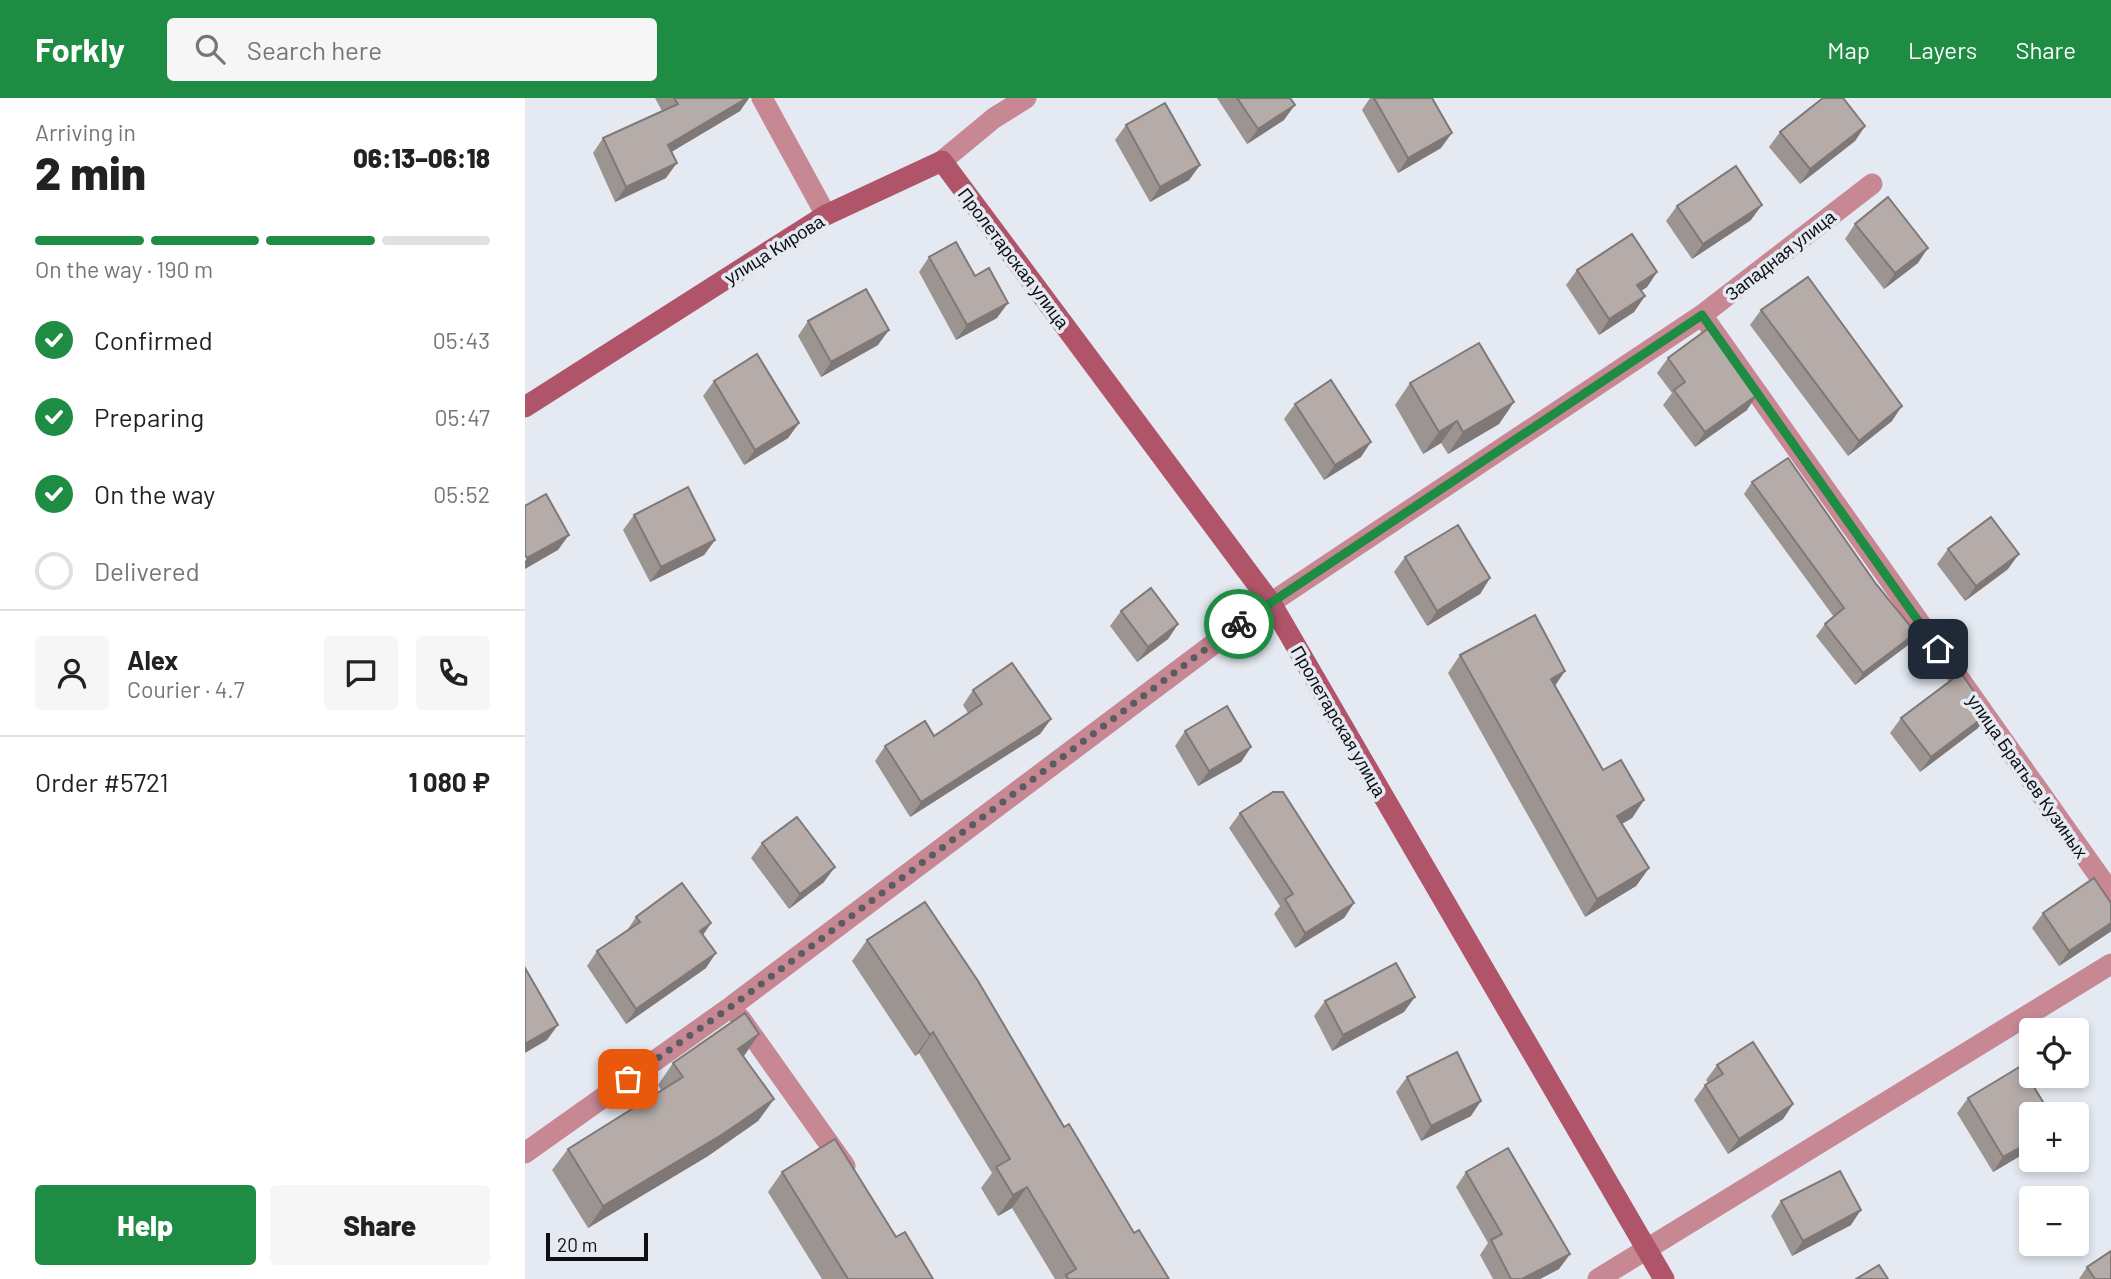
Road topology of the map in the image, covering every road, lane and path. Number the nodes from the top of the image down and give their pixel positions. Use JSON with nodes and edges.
{"nodes":[{"id":1,"x":762,"y":98,"type":"edge"},
{"id":2,"x":1026,"y":98,"type":"edge"},
{"id":3,"x":941,"y":161,"type":"junction"},
{"id":4,"x":1872,"y":184,"type":"dead end"},
{"id":5,"x":826,"y":215,"type":"junction"},
{"id":6,"x":1702,"y":315,"type":"junction"},
{"id":7,"x":525,"y":407,"type":"edge"},
{"id":8,"x":1271,"y":603,"type":"junction"},
{"id":9,"x":2111,"y":893,"type":"edge"},
{"id":10,"x":2111,"y":964,"type":"edge"},
{"id":11,"x":732,"y":1006,"type":"junction"},
{"id":12,"x":525,"y":1153,"type":"edge"},
{"id":13,"x":861,"y":1188,"type":"edge"},
{"id":14,"x":1646,"y":1250,"type":"junction"},
{"id":15,"x":1598,"y":1279,"type":"edge"},
{"id":16,"x":1664,"y":1279,"type":"edge"}],
"edges":[{"from":1,"to":5,"type":"street"},
{"from":2,"to":3,"type":"street","name":"улица Кирова"},
{"from":3,"to":5,"type":"street","name":"улица Кирова"},
{"from":3,"to":8,"type":"street","name":"Пролетарская улица"},
{"from":4,"to":6,"type":"street","name":"Западная улица"},
{"from":5,"to":7,"type":"street","name":"улица Кирова"},
{"from":6,"to":8,"type":"street","name":"Западная улица"},
{"from":6,"to":9,"type":"street","name":"улица Братьев Кузиных"},
{"from":8,"to":11,"type":"street","name":"Западная улица"},
{"from":8,"to":14,"type":"street","name":"Пролетарская улица"},
{"from":10,"to":14,"type":"street"},
{"from":11,"to":12,"type":"street","name":"Западная улица"},
{"from":11,"to":13,"type":"street"},
{"from":14,"to":15,"type":"street"},
{"from":14,"to":16,"type":"street","name":"Пролетарская улица"}]}
